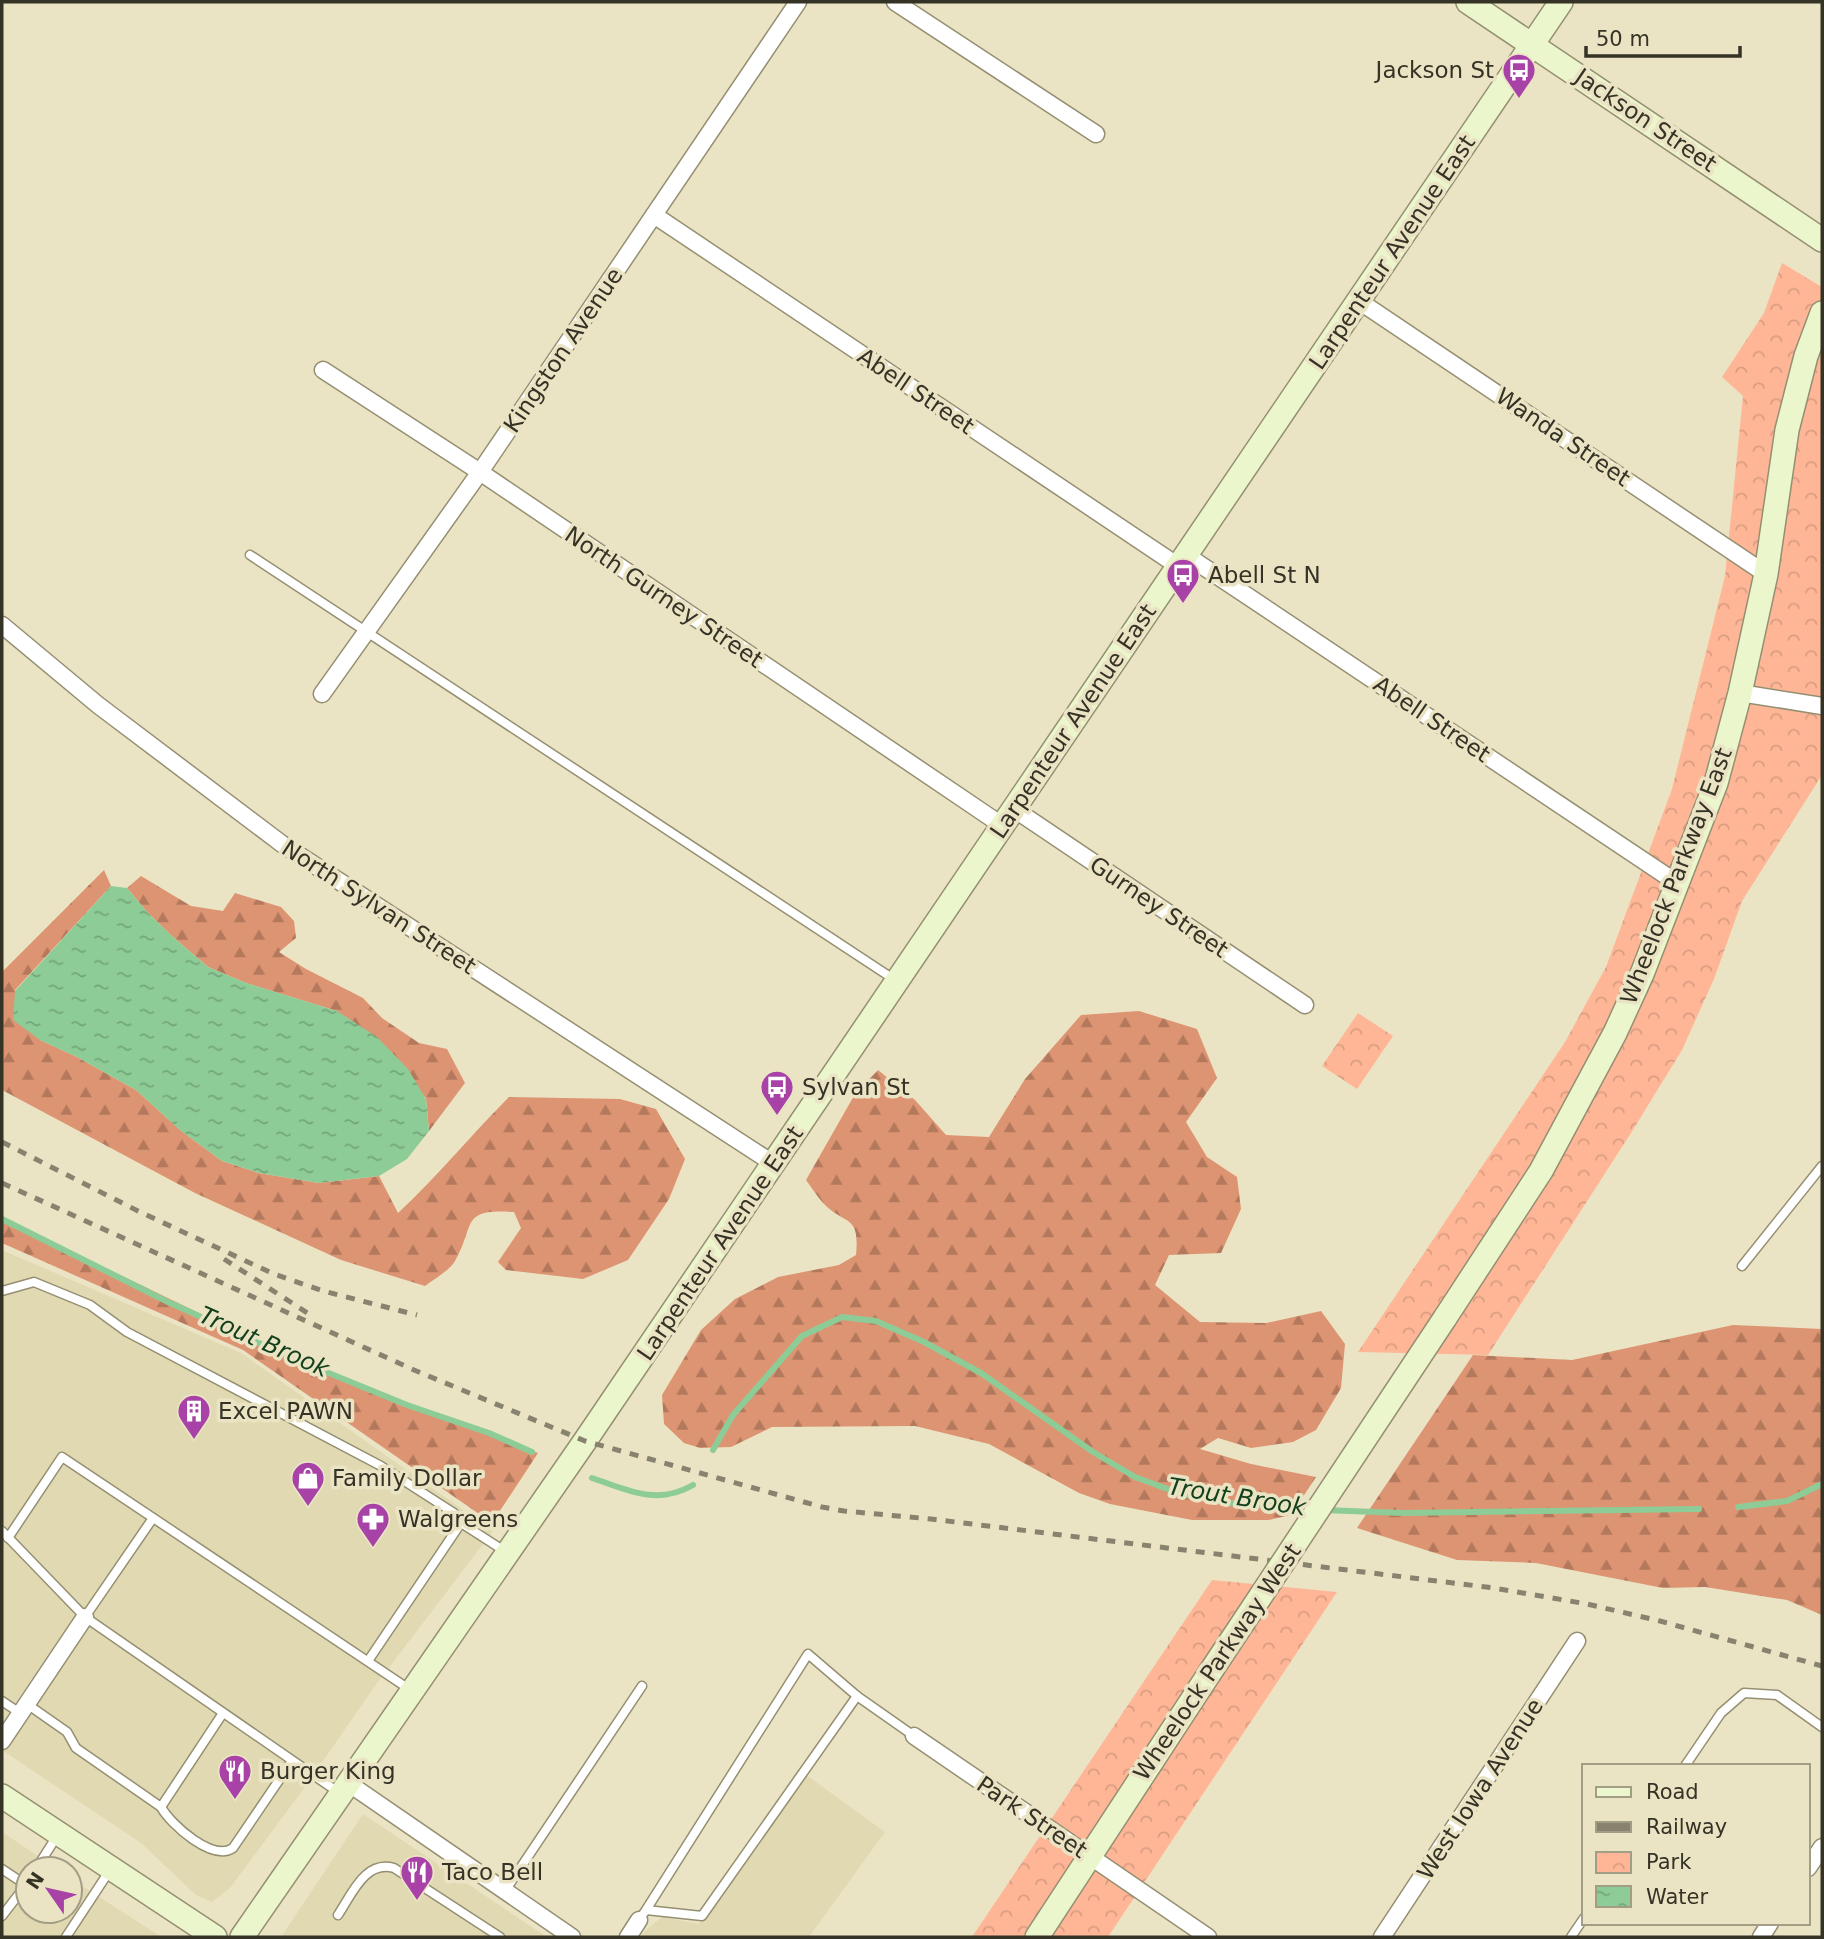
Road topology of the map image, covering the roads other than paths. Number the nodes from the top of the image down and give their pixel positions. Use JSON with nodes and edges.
{"nodes":[{"id":1,"x":798,"y":2,"type":"edge"},
{"id":2,"x":895,"y":2,"type":"edge"},
{"id":3,"x":1468,"y":2,"type":"edge"},
{"id":4,"x":1561,"y":2,"type":"edge"},
{"id":5,"x":1532,"y":44,"type":"junction"},
{"id":6,"x":1096,"y":134,"type":"dead end"},
{"id":7,"x":654,"y":215,"type":"junction"},
{"id":8,"x":1822,"y":240,"type":"edge"},
{"id":9,"x":1359,"y":301,"type":"junction"},
{"id":10,"x":1822,"y":313,"type":"edge"},
{"id":11,"x":323,"y":370,"type":"dead end"},
{"id":12,"x":480,"y":472,"type":"junction"},
{"id":13,"x":250,"y":555,"type":"dead end"},
{"id":14,"x":1182,"y":561,"type":"junction"},
{"id":15,"x":1766,"y":574,"type":"junction"},
{"id":16,"x":2,"y":625,"type":"edge"},
{"id":17,"x":366,"y":631,"type":"junction"},
{"id":18,"x":1740,"y":693,"type":"junction"},
{"id":19,"x":322,"y":694,"type":"dead end"},
{"id":20,"x":1822,"y":706,"type":"edge"},
{"id":21,"x":1008,"y":818,"type":"junction"},
{"id":22,"x":1677,"y":883,"type":"junction"},
{"id":23,"x":898,"y":982,"type":"junction"},
{"id":24,"x":1305,"y":1005,"type":"dead end"},
{"id":25,"x":774,"y":1164,"type":"junction"},
{"id":26,"x":1822,"y":1166,"type":"edge"},
{"id":27,"x":1742,"y":1266,"type":"dead end"},
{"id":28,"x":2,"y":1291,"type":"edge"},
{"id":29,"x":1445,"y":1318,"type":"joint"},
{"id":30,"x":153,"y":1518,"type":"junction"},
{"id":31,"x":461,"y":1523,"type":"junction"},
{"id":32,"x":5,"y":1535,"type":"edge"},
{"id":33,"x":507,"y":1553,"type":"junction"},
{"id":34,"x":85,"y":1617,"type":"junction"},
{"id":35,"x":1577,"y":1641,"type":"dead end"},
{"id":36,"x":368,"y":1661,"type":"junction"},
{"id":37,"x":642,"y":1686,"type":"dead end"},
{"id":38,"x":411,"y":1690,"type":"junction"},
{"id":39,"x":857,"y":1696,"type":"junction"},
{"id":40,"x":2,"y":1701,"type":"edge"},
{"id":41,"x":23,"y":1709,"type":"junction"},
{"id":42,"x":223,"y":1713,"type":"junction"},
{"id":43,"x":1822,"y":1727,"type":"edge"},
{"id":44,"x":914,"y":1736,"type":"joint"},
{"id":45,"x":2,"y":1741,"type":"edge"},
{"id":46,"x":292,"y":1761,"type":"junction"},
{"id":47,"x":1686,"y":1764,"type":"edge"},
{"id":48,"x":344,"y":1788,"type":"junction"},
{"id":49,"x":2,"y":1796,"type":"edge"},
{"id":50,"x":161,"y":1807,"type":"junction"},
{"id":51,"x":59,"y":1834,"type":"junction"},
{"id":52,"x":1822,"y":1847,"type":"edge"},
{"id":53,"x":45,"y":1855,"type":"edge"},
{"id":54,"x":1089,"y":1856,"type":"junction"},
{"id":55,"x":1810,"y":1865,"type":"edge"},
{"id":56,"x":111,"y":1868,"type":"junction"},
{"id":57,"x":505,"y":1891,"type":"junction"},
{"id":58,"x":14,"y":1901,"type":"edge"},
{"id":59,"x":338,"y":1915,"type":"dead end"},
{"id":60,"x":643,"y":1915,"type":"junction"},
{"id":61,"x":2,"y":1916,"type":"edge"},
{"id":62,"x":1582,"y":1921,"type":"edge"},
{"id":63,"x":66,"y":1937,"type":"edge"},
{"id":64,"x":215,"y":1937,"type":"edge"},
{"id":65,"x":242,"y":1937,"type":"edge"},
{"id":66,"x":500,"y":1937,"type":"edge"},
{"id":67,"x":572,"y":1937,"type":"edge"},
{"id":68,"x":628,"y":1937,"type":"edge"},
{"id":69,"x":1037,"y":1937,"type":"edge"},
{"id":70,"x":1208,"y":1937,"type":"edge"},
{"id":71,"x":1382,"y":1937,"type":"edge"},
{"id":72,"x":1571,"y":1937,"type":"edge"}],
"edges":[{"from":1,"to":7,"type":"street","name":"Kingston Avenue"},
{"from":2,"to":6,"type":"street"},
{"from":3,"to":5,"type":"main road","name":"Jackson Street"},
{"from":4,"to":5,"type":"main road","name":"Larpenteur Avenue East"},
{"from":5,"to":8,"type":"main road","name":"Jackson Street"},
{"from":5,"to":9,"type":"main road","name":"Larpenteur Avenue East"},
{"from":7,"to":12,"type":"street","name":"Kingston Avenue"},
{"from":7,"to":14,"type":"street","name":"Abell Street"},
{"from":9,"to":14,"type":"main road","name":"Larpenteur Avenue East"},
{"from":9,"to":15,"type":"street","name":"Wanda Street"},
{"from":10,"to":15,"type":"main road","name":"Wheelock Parkway East"},
{"from":11,"to":12,"type":"street","name":"North Gurney Street"},
{"from":12,"to":17,"type":"street","name":"Kingston Avenue"},
{"from":12,"to":21,"type":"street","name":"North Gurney Street"},
{"from":13,"to":17,"type":"lane"},
{"from":14,"to":21,"type":"main road","name":"Larpenteur Avenue East"},
{"from":14,"to":22,"type":"street","name":"Abell Street"},
{"from":15,"to":18,"type":"main road","name":"Wheelock Parkway East"},
{"from":16,"to":25,"type":"street","name":"North Sylvan Street"},
{"from":17,"to":19,"type":"street","name":"Kingston Avenue"},
{"from":17,"to":23,"type":"lane"},
{"from":18,"to":20,"type":"street"},
{"from":18,"to":22,"type":"main road","name":"Wheelock Parkway East"},
{"from":21,"to":23,"type":"main road","name":"Larpenteur Avenue East"},
{"from":21,"to":24,"type":"street","name":"Gurney Street"},
{"from":22,"to":29,"type":"main road","name":"Wheelock Parkway East"},
{"from":23,"to":25,"type":"main road","name":"Larpenteur Avenue East"},
{"from":25,"to":33,"type":"main road","name":"Larpenteur Avenue East"},
{"from":26,"to":27,"type":"lane"},
{"from":28,"to":31,"type":"lane"},
{"from":29,"to":54,"type":"main road","name":"Wheelock Parkway West","bridge":true},
{"from":30,"to":32,"type":"lane"},
{"from":30,"to":34,"type":"lane"},
{"from":30,"to":36,"type":"lane"},
{"from":31,"to":33,"type":"lane"},
{"from":31,"to":36,"type":"lane"},
{"from":32,"to":34,"type":"lane"},
{"from":33,"to":38,"type":"main road","name":"Larpenteur Avenue East"},
{"from":34,"to":41,"type":"street"},
{"from":34,"to":42,"type":"lane"},
{"from":35,"to":71,"type":"street","name":"West Iowa Avenue"},
{"from":36,"to":38,"type":"lane"},
{"from":37,"to":57,"type":"lane"},
{"from":38,"to":48,"type":"main road","name":"Larpenteur Avenue East"},
{"from":39,"to":44,"type":"lane","name":"Park Street"},
{"from":39,"to":60,"type":"lane"},
{"from":39,"to":60,"type":"lane","name":"Park Street"},
{"from":40,"to":41,"type":"lane"},
{"from":41,"to":45,"type":"street"},
{"from":41,"to":50,"type":"lane"},
{"from":42,"to":46,"type":"lane"},
{"from":42,"to":50,"type":"lane"},
{"from":43,"to":47,"type":"lane"},
{"from":44,"to":54,"type":"street","name":"Park Street"},
{"from":46,"to":48,"type":"lane"},
{"from":46,"to":50,"type":"lane"},
{"from":48,"to":57,"type":"street"},
{"from":48,"to":65,"type":"main road","name":"Larpenteur Avenue East"},
{"from":49,"to":51,"type":"main road"},
{"from":51,"to":53,"type":"lane"},
{"from":51,"to":56,"type":"main road"},
{"from":52,"to":55,"type":"street"},
{"from":54,"to":69,"type":"main road","name":"Wheelock Parkway West"},
{"from":54,"to":70,"type":"street","name":"Park Street"},
{"from":56,"to":63,"type":"lane"},
{"from":56,"to":64,"type":"main road"},
{"from":57,"to":67,"type":"street"},
{"from":58,"to":61,"type":"lane"},
{"from":59,"to":66,"type":"lane"},
{"from":60,"to":68,"type":"street"},
{"from":62,"to":72,"type":"lane"}]}
